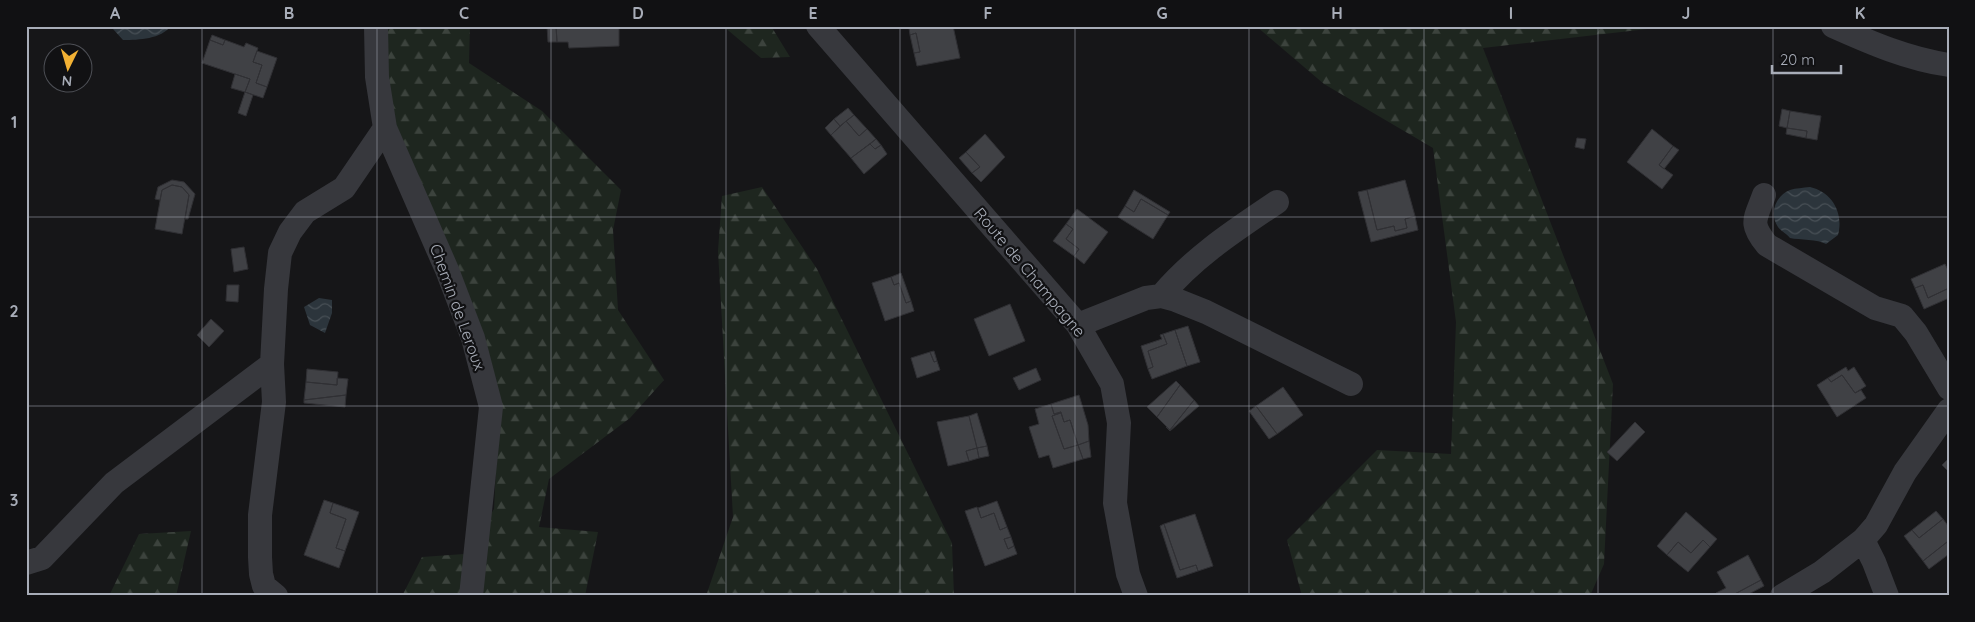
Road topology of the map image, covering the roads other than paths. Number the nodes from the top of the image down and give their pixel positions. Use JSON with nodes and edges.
{"nodes":[{"id":1,"x":376,"y":26,"type":"edge"},
{"id":2,"x":818,"y":26,"type":"edge"},
{"id":3,"x":1833,"y":26,"type":"edge"},
{"id":4,"x":1949,"y":65,"type":"edge"},
{"id":5,"x":384,"y":128,"type":"junction"},
{"id":6,"x":1764,"y":195,"type":"dead end"},
{"id":7,"x":1277,"y":202,"type":"dead end"},
{"id":8,"x":1160,"y":296,"type":"junction"},
{"id":9,"x":1078,"y":326,"type":"junction"},
{"id":10,"x":272,"y":364,"type":"junction"},
{"id":11,"x":1351,"y":384,"type":"dead end"},
{"id":12,"x":1949,"y":388,"type":"edge"},
{"id":13,"x":1949,"y":410,"type":"edge"},
{"id":14,"x":1863,"y":540,"type":"junction"},
{"id":15,"x":26,"y":563,"type":"edge"},
{"id":16,"x":276,"y":596,"type":"edge"},
{"id":17,"x":471,"y":596,"type":"edge"},
{"id":18,"x":1136,"y":596,"type":"edge"},
{"id":19,"x":1782,"y":596,"type":"edge"},
{"id":20,"x":1887,"y":596,"type":"edge"}],
"edges":[{"from":1,"to":5,"type":"street","name":"Chemin de Leroux"},
{"from":2,"to":9,"type":"street","name":"Route de Champagne"},
{"from":3,"to":4,"type":"street"},
{"from":5,"to":10,"type":"street"},
{"from":5,"to":17,"type":"street","name":"Chemin de Leroux"},
{"from":6,"to":12,"type":"street"},
{"from":7,"to":8,"type":"street"},
{"from":8,"to":9,"type":"street"},
{"from":8,"to":11,"type":"street"},
{"from":9,"to":18,"type":"street","name":"Route de Champagne"},
{"from":10,"to":15,"type":"street"},
{"from":10,"to":16,"type":"street"},
{"from":13,"to":14,"type":"street"},
{"from":14,"to":19,"type":"street"},
{"from":14,"to":20,"type":"street"}]}
